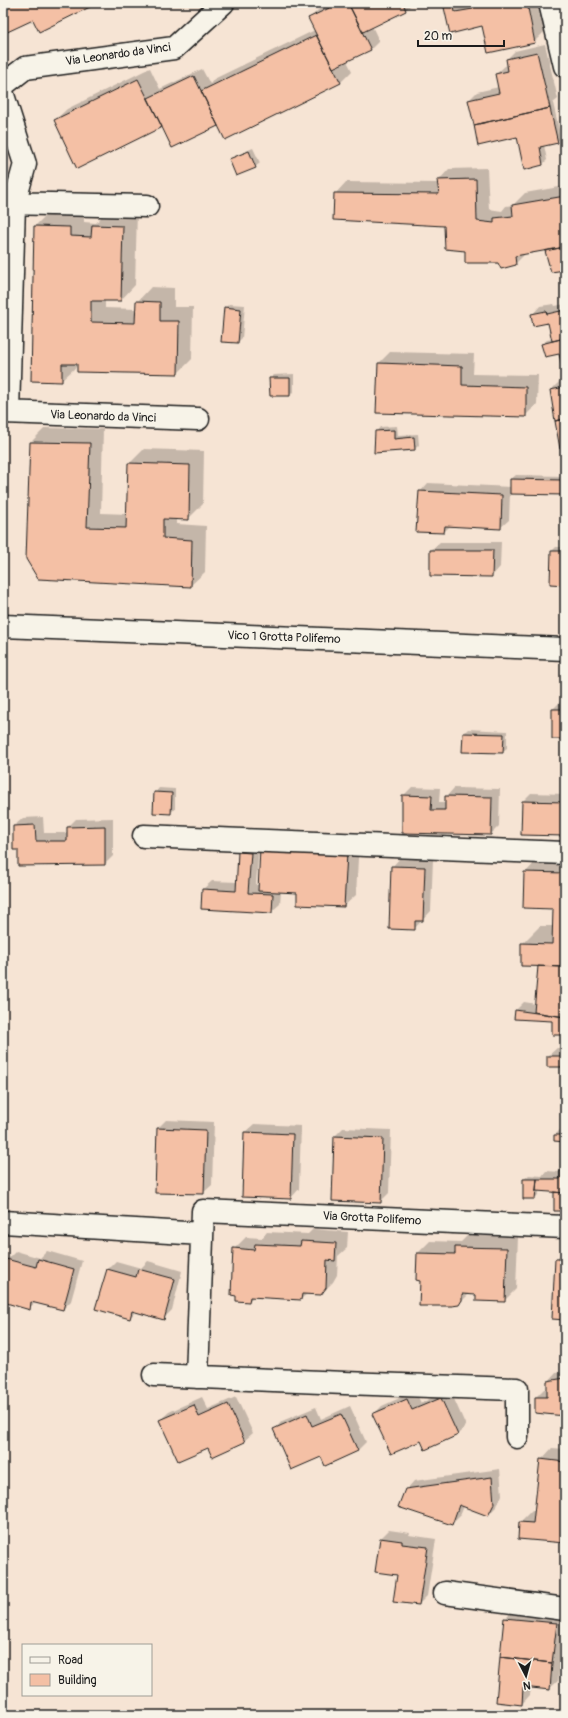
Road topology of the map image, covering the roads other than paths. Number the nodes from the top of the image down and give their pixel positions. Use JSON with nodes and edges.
{"nodes":[{"id":1,"x":223,"y":3,"type":"edge"},
{"id":2,"x":550,"y":3,"type":"edge"},
{"id":3,"x":565,"y":66,"type":"edge"},
{"id":4,"x":3,"y":85,"type":"edge"},
{"id":5,"x":3,"y":95,"type":"edge"},
{"id":6,"x":8,"y":204,"type":"edge"},
{"id":7,"x":147,"y":206,"type":"dead end"},
{"id":8,"x":5,"y":412,"type":"edge"},
{"id":9,"x":198,"y":419,"type":"dead end"},
{"id":10,"x":3,"y":626,"type":"edge"},
{"id":11,"x":565,"y":649,"type":"edge"},
{"id":12,"x":144,"y":836,"type":"dead end"},
{"id":13,"x":565,"y":852,"type":"edge"},
{"id":14,"x":3,"y":1222,"type":"edge"},
{"id":15,"x":565,"y":1227,"type":"edge"},
{"id":16,"x":202,"y":1234,"type":"junction"},
{"id":17,"x":154,"y":1375,"type":"dead end"},
{"id":18,"x":197,"y":1377,"type":"junction"},
{"id":19,"x":516,"y":1437,"type":"dead end"},
{"id":20,"x":445,"y":1593,"type":"dead end"},
{"id":21,"x":565,"y":1609,"type":"edge"}],
"edges":[{"from":1,"to":4,"type":"street","name":"Via Leonardo da Vinci"},
{"from":2,"to":3,"type":"street"},
{"from":5,"to":6,"type":"street","name":"Via Leonardo da Vinci"},
{"from":6,"to":7,"type":"street"},
{"from":6,"to":8,"type":"street","name":"Via Leonardo da Vinci"},
{"from":8,"to":9,"type":"street","name":"Via Leonardo da Vinci"},
{"from":10,"to":11,"type":"street","name":"Vico 1 Grotta Polifemo"},
{"from":12,"to":13,"type":"street"},
{"from":14,"to":16,"type":"street"},
{"from":15,"to":16,"type":"street","name":"Via Grotta Polifemo"},
{"from":16,"to":18,"type":"street","name":"Via Grotta Polifemo"},
{"from":17,"to":18,"type":"street"},
{"from":18,"to":19,"type":"street"},
{"from":20,"to":21,"type":"street"}]}
